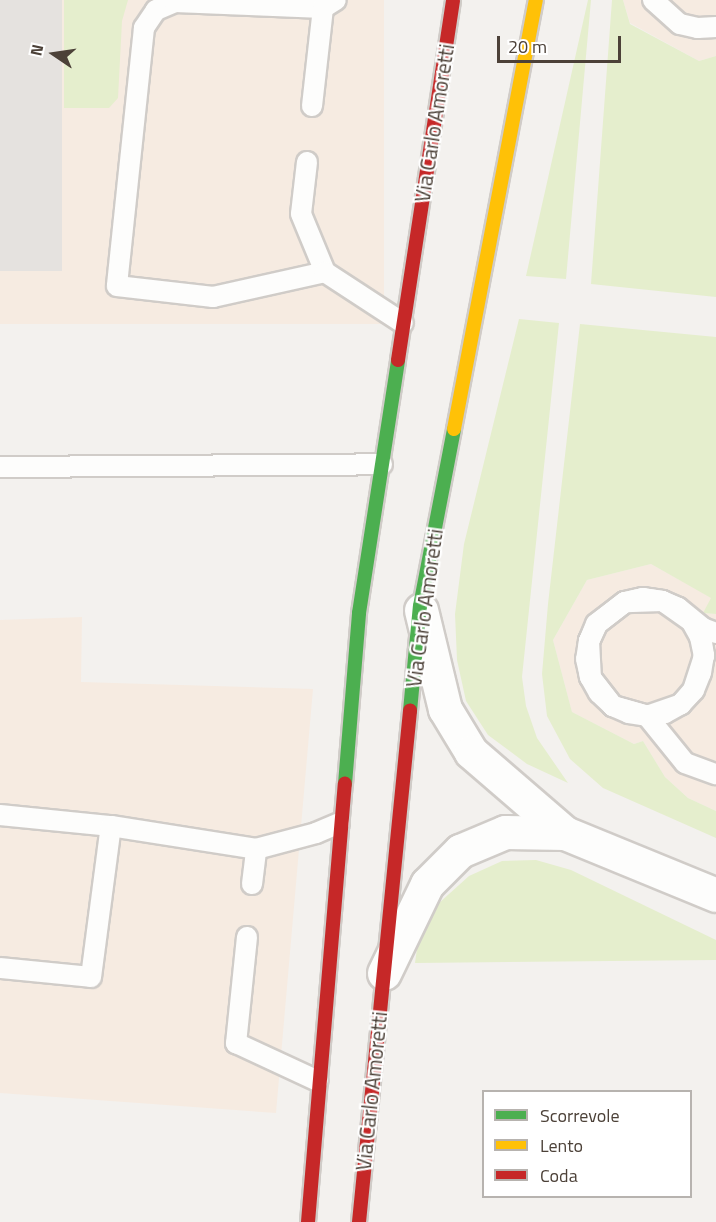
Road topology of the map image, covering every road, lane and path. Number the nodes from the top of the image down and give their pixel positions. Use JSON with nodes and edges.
{"nodes":[{"id":1,"x":453,"y":0,"type":"edge"},
{"id":2,"x":536,"y":0,"type":"edge"},
{"id":3,"x":548,"y":0,"type":"edge"},
{"id":4,"x":330,"y":4,"type":"edge"},
{"id":5,"x":522,"y":88,"type":"junction"},
{"id":6,"x":312,"y":106,"type":"dead end"},
{"id":7,"x":307,"y":162,"type":"dead end"},
{"id":8,"x":325,"y":272,"type":"junction"},
{"id":9,"x":403,"y":323,"type":"junction"},
{"id":10,"x":382,"y":464,"type":"junction"},
{"id":11,"x":0,"y":467,"type":"edge"},
{"id":12,"x":420,"y":606,"type":"junction"},
{"id":13,"x":685,"y":615,"type":"junction"},
{"id":14,"x":716,"y":633,"type":"edge"},
{"id":15,"x":629,"y":712,"type":"junction"},
{"id":16,"x":716,"y":774,"type":"edge"},
{"id":17,"x":0,"y":815,"type":"edge"},
{"id":18,"x":339,"y":823,"type":"junction"},
{"id":19,"x":111,"y":826,"type":"junction"},
{"id":20,"x":565,"y":833,"type":"junction"},
{"id":21,"x":256,"y":849,"type":"junction"},
{"id":22,"x":252,"y":884,"type":"dead end"},
{"id":23,"x":716,"y":895,"type":"edge"},
{"id":24,"x":247,"y":937,"type":"dead end"},
{"id":25,"x":0,"y":968,"type":"edge"},
{"id":26,"x":384,"y":973,"type":"junction"},
{"id":27,"x":318,"y":1081,"type":"junction"},
{"id":28,"x":306,"y":1218,"type":"edge"},
{"id":29,"x":359,"y":1222,"type":"edge"}],
"edges":[{"from":1,"to":9,"type":"street","name":"Via Carlo Amoretti"},
{"from":2,"to":5,"type":"street","name":"Via Carlo Amoretti"},
{"from":3,"to":5,"type":"street"},
{"from":4,"to":6,"type":"lane"},
{"from":4,"to":8,"type":"lane"},
{"from":5,"to":12,"type":"street","name":"Via Carlo Amoretti"},
{"from":7,"to":8,"type":"lane"},
{"from":8,"to":9,"type":"lane"},
{"from":9,"to":10,"type":"street","name":"Via Carlo Amoretti"},
{"from":10,"to":11,"type":"lane"},
{"from":10,"to":18,"type":"street","name":"Via Carlo Amoretti"},
{"from":12,"to":20,"type":"street"},
{"from":12,"to":26,"type":"street","name":"Via Carlo Amoretti"},
{"from":13,"to":14,"type":"lane"},
{"from":13,"to":15,"type":"lane"},
{"from":13,"to":15,"type":"lane"},
{"from":15,"to":16,"type":"lane"},
{"from":17,"to":19,"type":"lane"},
{"from":18,"to":21,"type":"lane"},
{"from":18,"to":27,"type":"street","name":"Via Carlo Amoretti"},
{"from":19,"to":21,"type":"lane"},
{"from":19,"to":25,"type":"lane"},
{"from":20,"to":23,"type":"street"},
{"from":20,"to":26,"type":"street"},
{"from":21,"to":22,"type":"lane"},
{"from":24,"to":27,"type":"lane"},
{"from":26,"to":29,"type":"street","name":"Via Carlo Amoretti"},
{"from":27,"to":28,"type":"street","name":"Via Carlo Amoretti"}]}
